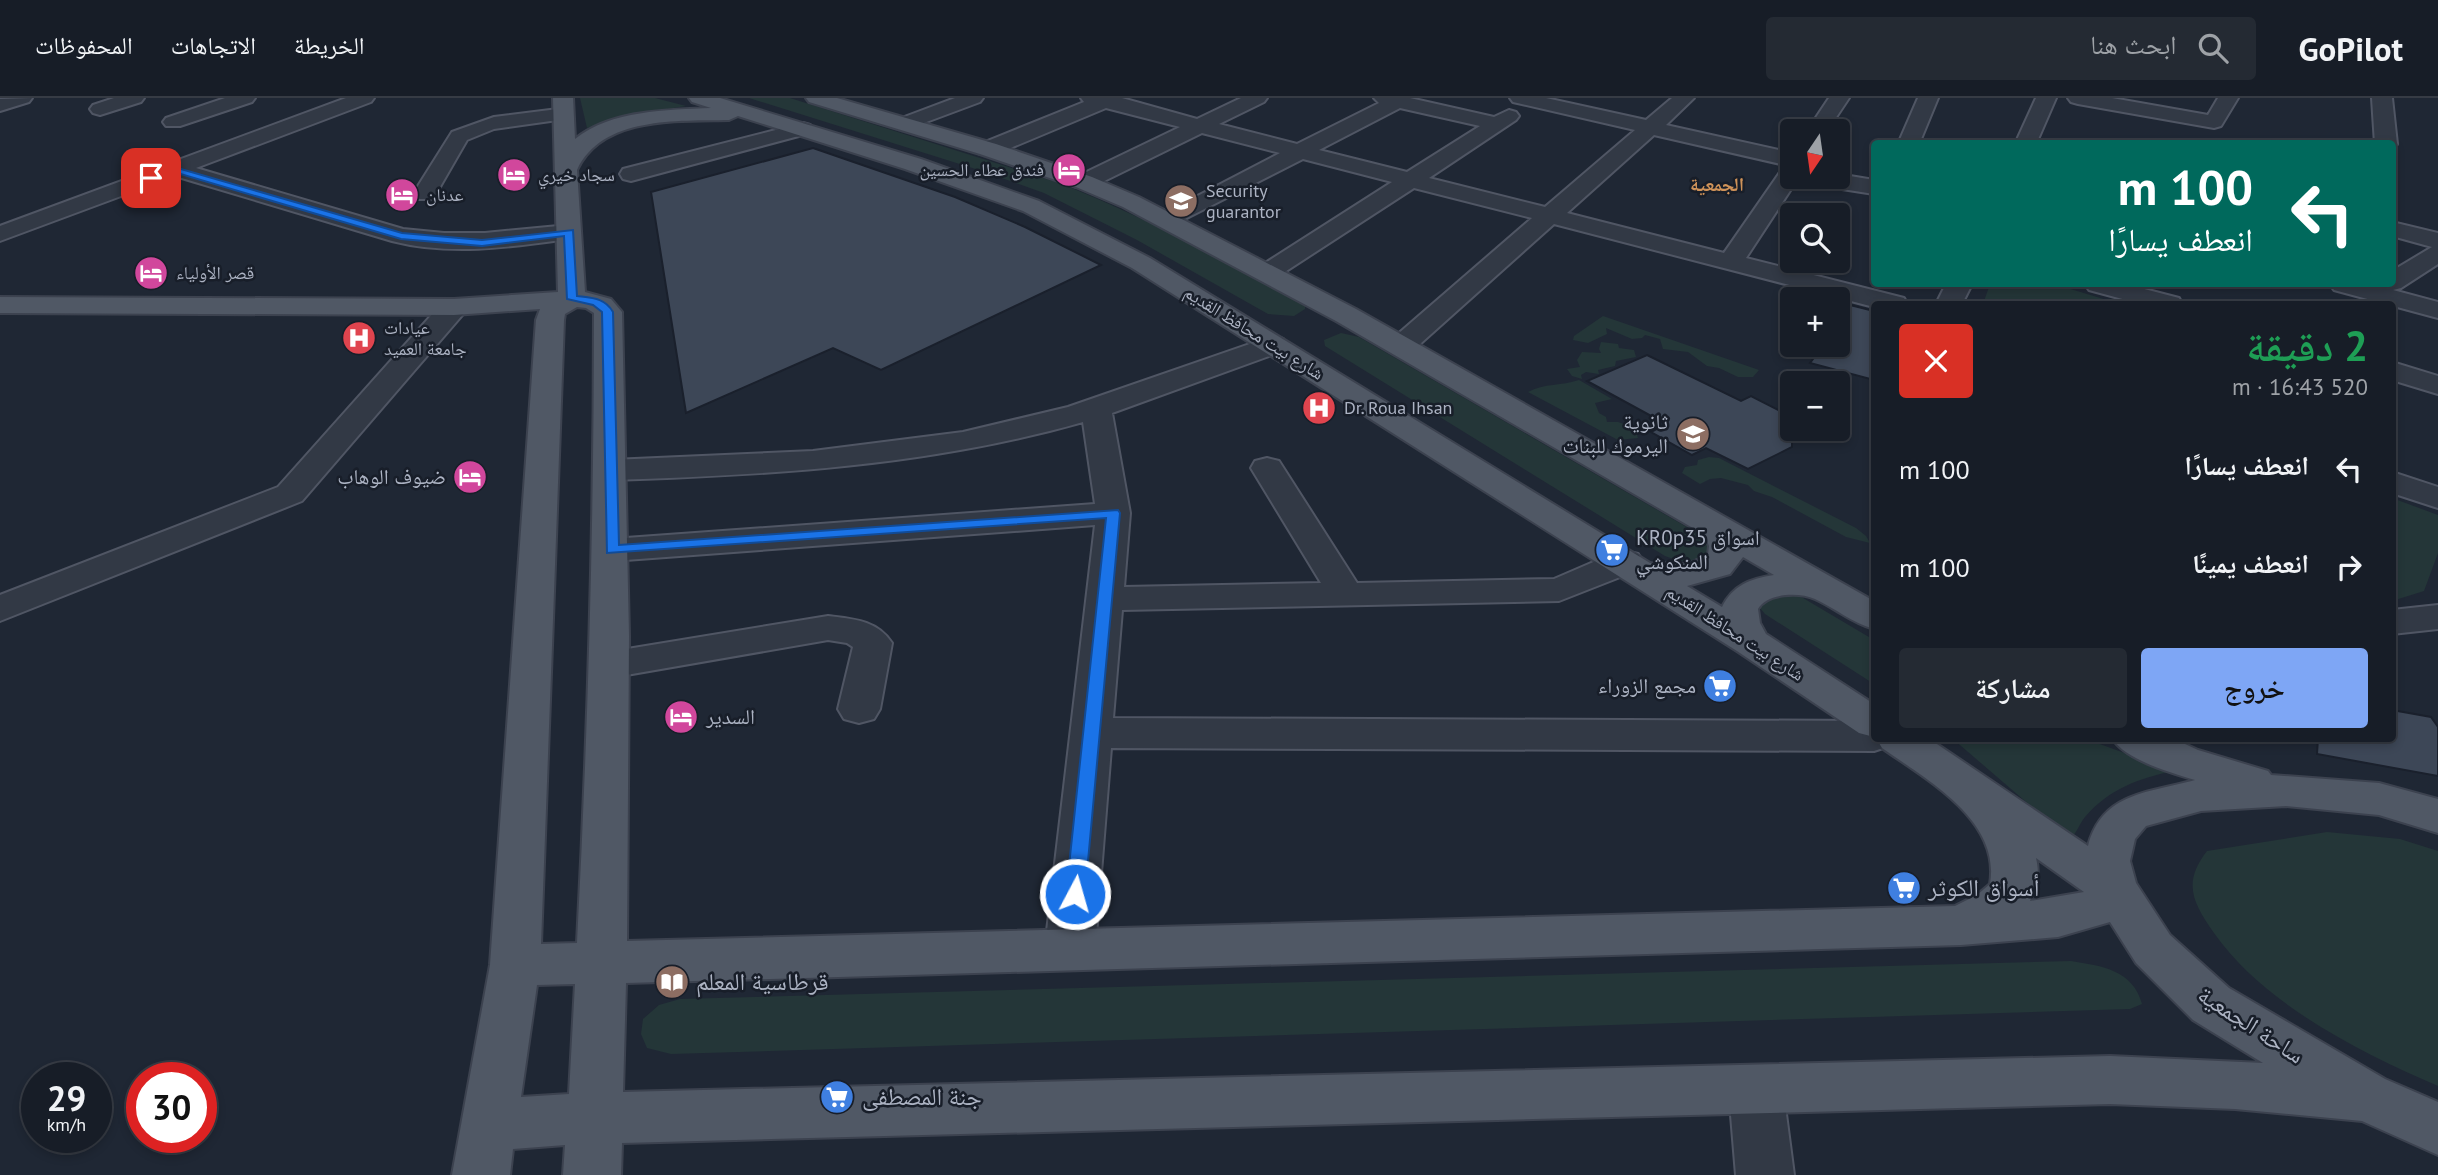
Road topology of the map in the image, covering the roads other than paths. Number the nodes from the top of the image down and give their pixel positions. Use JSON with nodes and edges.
{"nodes":[{"id":1,"x":22,"y":98,"type":"edge"},
{"id":2,"x":134,"y":98,"type":"edge"},
{"id":3,"x":245,"y":98,"type":"edge"},
{"id":4,"x":364,"y":98,"type":"edge"},
{"id":5,"x":544,"y":98,"type":"edge"},
{"id":6,"x":699,"y":98,"type":"edge"},
{"id":7,"x":974,"y":98,"type":"edge"},
{"id":8,"x":1257,"y":98,"type":"edge"},
{"id":9,"x":1682,"y":98,"type":"edge"},
{"id":10,"x":1836,"y":98,"type":"edge"},
{"id":11,"x":1927,"y":98,"type":"edge"},
{"id":12,"x":2046,"y":98,"type":"edge"},
{"id":13,"x":2078,"y":98,"type":"edge"},
{"id":14,"x":2228,"y":98,"type":"edge"},
{"id":15,"x":2382,"y":98,"type":"edge"},
{"id":16,"x":825,"y":99,"type":"edge"},
{"id":17,"x":1102,"y":99,"type":"edge"},
{"id":18,"x":1391,"y":99,"type":"edge"},
{"id":19,"x":1525,"y":99,"type":"edge"},
{"id":20,"x":0,"y":105,"type":"edge"},
{"id":21,"x":100,"y":109,"type":"dead end"},
{"id":22,"x":562,"y":112,"type":"edge"},
{"id":23,"x":767,"y":118,"type":"junction"},
{"id":24,"x":1824,"y":119,"type":"edge"},
{"id":25,"x":173,"y":122,"type":"dead end"},
{"id":26,"x":906,"y":123,"type":"junction"},
{"id":27,"x":1498,"y":124,"type":"junction"},
{"id":28,"x":1200,"y":126,"type":"junction"},
{"id":29,"x":1651,"y":128,"type":"junction"},
{"id":30,"x":803,"y":129,"type":"junction"},
{"id":31,"x":1910,"y":140,"type":"edge"},
{"id":32,"x":2033,"y":140,"type":"edge"},
{"id":33,"x":2386,"y":140,"type":"edge"},
{"id":34,"x":988,"y":149,"type":"junction"},
{"id":35,"x":1301,"y":152,"type":"junction"},
{"id":36,"x":1780,"y":167,"type":"edge"},
{"id":37,"x":174,"y":169,"type":"junction"},
{"id":38,"x":566,"y":170,"type":"junction"},
{"id":39,"x":631,"y":174,"type":"dead end"},
{"id":40,"x":1084,"y":181,"type":"junction"},
{"id":41,"x":1412,"y":181,"type":"junction"},
{"id":42,"x":1850,"y":182,"type":"edge"},
{"id":43,"x":1871,"y":186,"type":"edge"},
{"id":44,"x":1782,"y":189,"type":"edge"},
{"id":45,"x":425,"y":194,"type":"dead end"},
{"id":46,"x":1551,"y":216,"type":"junction"},
{"id":47,"x":1169,"y":220,"type":"junction"},
{"id":48,"x":5,"y":229,"type":"edge"},
{"id":49,"x":2396,"y":230,"type":"edge"},
{"id":50,"x":569,"y":232,"type":"junction"},
{"id":51,"x":2438,"y":241,"type":"edge"},
{"id":52,"x":2438,"y":253,"type":"edge"},
{"id":53,"x":1731,"y":262,"type":"junction"},
{"id":54,"x":1268,"y":272,"type":"junction"},
{"id":55,"x":2396,"y":280,"type":"edge"},
{"id":56,"x":2109,"y":287,"type":"edge"},
{"id":57,"x":2388,"y":287,"type":"edge"},
{"id":58,"x":572,"y":299,"type":"junction"},
{"id":59,"x":1882,"y":301,"type":"edge"},
{"id":60,"x":2158,"y":301,"type":"edge"},
{"id":61,"x":0,"y":305,"type":"edge"},
{"id":62,"x":454,"y":307,"type":"junction"},
{"id":63,"x":2438,"y":310,"type":"edge"},
{"id":64,"x":1273,"y":345,"type":"junction"},
{"id":65,"x":1401,"y":346,"type":"junction"},
{"id":66,"x":2396,"y":372,"type":"edge"},
{"id":67,"x":2438,"y":385,"type":"edge"},
{"id":68,"x":1096,"y":409,"type":"junction"},
{"id":69,"x":1266,"y":468,"type":"dead end"},
{"id":70,"x":612,"y":470,"type":"junction"},
{"id":71,"x":2396,"y":483,"type":"edge"},
{"id":72,"x":2438,"y":498,"type":"edge"},
{"id":73,"x":1113,"y":513,"type":"junction"},
{"id":74,"x":1720,"y":529,"type":"junction"},
{"id":75,"x":612,"y":550,"type":"junction"},
{"id":76,"x":1633,"y":567,"type":"junction"},
{"id":77,"x":1824,"y":588,"type":"junction"},
{"id":78,"x":1347,"y":594,"type":"junction"},
{"id":79,"x":1105,"y":599,"type":"junction"},
{"id":80,"x":0,"y":609,"type":"edge"},
{"id":81,"x":1871,"y":615,"type":"edge"},
{"id":82,"x":2438,"y":617,"type":"edge"},
{"id":83,"x":2396,"y":622,"type":"edge"},
{"id":84,"x":1751,"y":642,"type":"junction"},
{"id":85,"x":609,"y":665,"type":"junction"},
{"id":86,"x":859,"y":709,"type":"dead end"},
{"id":87,"x":1871,"y":721,"type":"edge"},
{"id":88,"x":1091,"y":733,"type":"junction"},
{"id":89,"x":1871,"y":736,"type":"edge"},
{"id":90,"x":1903,"y":742,"type":"edge"},
{"id":91,"x":2149,"y":742,"type":"edge"},
{"id":92,"x":1964,"y":783,"type":"junction"},
{"id":93,"x":2286,"y":790,"type":"junction"},
{"id":94,"x":2438,"y":816,"type":"edge"},
{"id":95,"x":2114,"y":888,"type":"junction"},
{"id":96,"x":1961,"y":925,"type":"junction"},
{"id":97,"x":1070,"y":948,"type":"junction"},
{"id":98,"x":602,"y":961,"type":"junction"},
{"id":99,"x":515,"y":965,"type":"junction"},
{"id":100,"x":1755,"y":1091,"type":"junction"},
{"id":101,"x":2366,"y":1097,"type":"junction"},
{"id":102,"x":595,"y":1118,"type":"junction"},
{"id":103,"x":2438,"y":1129,"type":"edge"},
{"id":104,"x":484,"y":1150,"type":"edge"},
{"id":105,"x":592,"y":1175,"type":"edge"},
{"id":106,"x":1765,"y":1175,"type":"edge"}],
"edges":[{"from":1,"to":20,"type":"street"},
{"from":2,"to":21,"type":"street"},
{"from":3,"to":25,"type":"street"},
{"from":4,"to":37,"type":"street"},
{"from":5,"to":22,"type":"main road"},
{"from":6,"to":23,"type":"main road","name":"شارع بيت محافظ القديم"},
{"from":7,"to":26,"type":"street"},
{"from":8,"to":28,"type":"street"},
{"from":9,"to":29,"type":"street"},
{"from":10,"to":24,"type":"street"},
{"from":11,"to":31,"type":"street"},
{"from":12,"to":32,"type":"street"},
{"from":13,"to":14,"type":"street"},
{"from":15,"to":33,"type":"street"},
{"from":16,"to":26,"type":"main road"},
{"from":17,"to":28,"type":"street"},
{"from":17,"to":34,"type":"street"},
{"from":18,"to":27,"type":"street"},
{"from":18,"to":35,"type":"street"},
{"from":19,"to":27,"type":"street"},
{"from":19,"to":29,"type":"street"},
{"from":22,"to":38,"type":"main road"},
{"from":22,"to":45,"type":"street"},
{"from":23,"to":30,"type":"main road","name":"شارع بيت محافظ القديم"},
{"from":23,"to":38,"type":"main road"},
{"from":26,"to":34,"type":"main road"},
{"from":27,"to":41,"type":"street"},
{"from":28,"to":35,"type":"street"},
{"from":28,"to":40,"type":"street"},
{"from":29,"to":36,"type":"street"},
{"from":29,"to":46,"type":"street"},
{"from":30,"to":39,"type":"street"},
{"from":30,"to":64,"type":"main road","name":"شارع بيت محافظ القديم"},
{"from":34,"to":40,"type":"main road"},
{"from":35,"to":41,"type":"street"},
{"from":35,"to":47,"type":"street"},
{"from":37,"to":48,"type":"street"},
{"from":37,"to":50,"type":"street"},
{"from":38,"to":50,"type":"main road"},
{"from":40,"to":47,"type":"main road"},
{"from":41,"to":46,"type":"street"},
{"from":41,"to":54,"type":"street"},
{"from":42,"to":43,"type":"street"},
{"from":44,"to":53,"type":"street"},
{"from":46,"to":53,"type":"street"},
{"from":46,"to":65,"type":"street"},
{"from":47,"to":54,"type":"main road"},
{"from":49,"to":51,"type":"street"},
{"from":50,"to":58,"type":"main road"},
{"from":52,"to":55,"type":"street"},
{"from":53,"to":59,"type":"street"},
{"from":54,"to":65,"type":"main road"},
{"from":56,"to":60,"type":"street"},
{"from":57,"to":63,"type":"street"},
{"from":58,"to":62,"type":"main road"},
{"from":58,"to":70,"type":"main road"},
{"from":58,"to":99,"type":"main road"},
{"from":61,"to":62,"type":"main road"},
{"from":62,"to":80,"type":"street"},
{"from":64,"to":68,"type":"street"},
{"from":64,"to":76,"type":"main road","name":"شارع بيت محافظ القديم"},
{"from":65,"to":74,"type":"main road"},
{"from":66,"to":67,"type":"street"},
{"from":68,"to":70,"type":"street"},
{"from":68,"to":73,"type":"street"},
{"from":69,"to":78,"type":"street"},
{"from":70,"to":75,"type":"main road"},
{"from":71,"to":72,"type":"street"},
{"from":73,"to":75,"type":"street"},
{"from":73,"to":79,"type":"street"},
{"from":74,"to":76,"type":"main road"},
{"from":74,"to":77,"type":"main road"},
{"from":75,"to":85,"type":"main road"},
{"from":76,"to":78,"type":"street"},
{"from":76,"to":84,"type":"main road","name":"شارع بيت محافظ القديم"},
{"from":77,"to":81,"type":"main road"},
{"from":77,"to":84,"type":"main road"},
{"from":78,"to":79,"type":"street"},
{"from":79,"to":88,"type":"street"},
{"from":82,"to":83,"type":"street"},
{"from":84,"to":87,"type":"main road","name":"شارع بيت محافظ القديم"},
{"from":85,"to":86,"type":"street"},
{"from":85,"to":98,"type":"main road"},
{"from":88,"to":89,"type":"street"},
{"from":88,"to":97,"type":"street"},
{"from":90,"to":92,"type":"main road"},
{"from":91,"to":93,"type":"main road"},
{"from":92,"to":95,"type":"main road"},
{"from":92,"to":96,"type":"main road"},
{"from":93,"to":94,"type":"main road","name":"ساحة الجمعية"},
{"from":93,"to":95,"type":"main road","name":"ساحة الجمعية"},
{"from":95,"to":96,"type":"main road"},
{"from":95,"to":101,"type":"main road","name":"ساحة الجمعية"},
{"from":96,"to":97,"type":"main road"},
{"from":97,"to":98,"type":"main road"},
{"from":98,"to":99,"type":"main road"},
{"from":98,"to":102,"type":"main road"},
{"from":99,"to":104,"type":"main road"},
{"from":100,"to":101,"type":"main road"},
{"from":100,"to":102,"type":"main road"},
{"from":100,"to":106,"type":"street"},
{"from":101,"to":103,"type":"main road","name":"ساحة الجمعية"},
{"from":102,"to":104,"type":"main road"},
{"from":102,"to":105,"type":"main road"}]}
